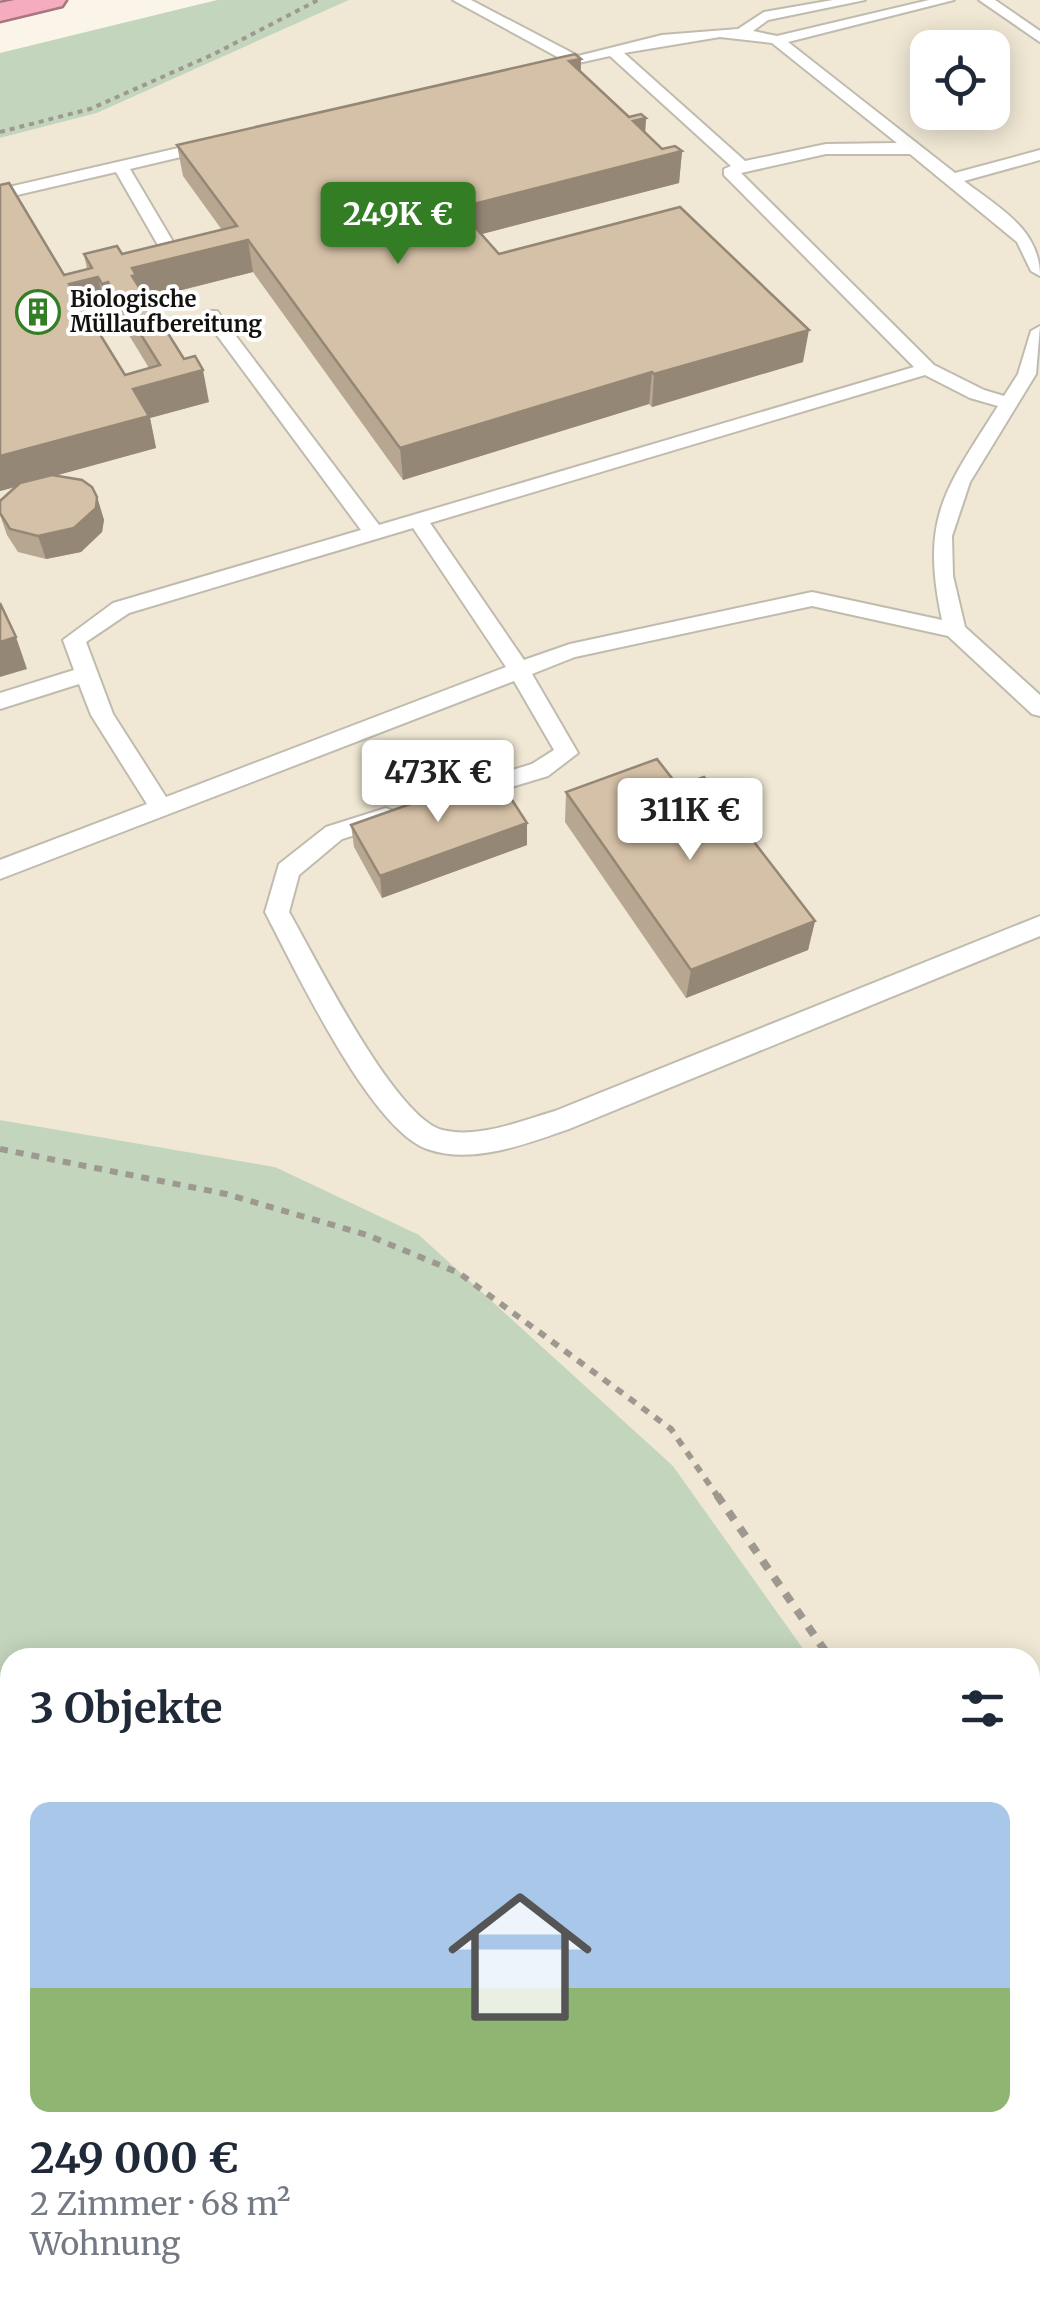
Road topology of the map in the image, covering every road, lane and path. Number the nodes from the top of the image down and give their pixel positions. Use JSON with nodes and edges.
{"nodes":[{"id":1,"x":52,"y":0,"type":"edge"},
{"id":2,"x":318,"y":0,"type":"edge"},
{"id":3,"x":460,"y":0,"type":"edge"},
{"id":4,"x":858,"y":0,"type":"edge"},
{"id":5,"x":947,"y":0,"type":"edge"},
{"id":6,"x":986,"y":0,"type":"edge"},
{"id":7,"x":0,"y":12,"type":"edge"},
{"id":8,"x":745,"y":30,"type":"junction"},
{"id":9,"x":1040,"y":38,"type":"edge"},
{"id":10,"x":776,"y":40,"type":"junction"},
{"id":11,"x":615,"y":52,"type":"junction"},
{"id":12,"x":577,"y":61,"type":"junction"},
{"id":13,"x":520,"y":74,"type":"edge"},
{"id":14,"x":0,"y":132,"type":"edge"},
{"id":15,"x":234,"y":140,"type":"edge"},
{"id":16,"x":912,"y":149,"type":"junction"},
{"id":17,"x":1040,"y":155,"type":"edge"},
{"id":18,"x":120,"y":166,"type":"junction"},
{"id":19,"x":742,"y":167,"type":"junction"},
{"id":20,"x":952,"y":179,"type":"junction"},
{"id":21,"x":0,"y":194,"type":"edge"},
{"id":22,"x":176,"y":262,"type":"edge"},
{"id":23,"x":1040,"y":272,"type":"edge"},
{"id":24,"x":210,"y":314,"type":"dead end"},
{"id":25,"x":1040,"y":331,"type":"edge"},
{"id":26,"x":927,"y":369,"type":"junction"},
{"id":27,"x":1010,"y":403,"type":"junction"},
{"id":28,"x":418,"y":520,"type":"junction"},
{"id":29,"x":374,"y":533,"type":"junction"},
{"id":30,"x":956,"y":630,"type":"junction"},
{"id":31,"x":519,"y":670,"type":"junction"},
{"id":32,"x":87,"y":674,"type":"junction"},
{"id":33,"x":0,"y":700,"type":"edge"},
{"id":34,"x":1040,"y":708,"type":"edge"},
{"id":35,"x":446,"y":799,"type":"edge"},
{"id":36,"x":162,"y":808,"type":"junction"},
{"id":37,"x":409,"y":810,"type":"edge"},
{"id":38,"x":0,"y":870,"type":"edge"},
{"id":39,"x":1040,"y":926,"type":"edge"},
{"id":40,"x":0,"y":1149,"type":"edge"},
{"id":41,"x":823,"y":1648,"type":"edge"}],
"edges":[{"from":1,"to":7,"type":"highway"},
{"from":2,"to":14,"type":"path"},
{"from":3,"to":12,"type":"lane"},
{"from":4,"to":8,"type":"lane"},
{"from":5,"to":10,"type":"lane"},
{"from":6,"to":9,"type":"lane"},
{"from":8,"to":10,"type":"lane"},
{"from":8,"to":11,"type":"lane"},
{"from":10,"to":16,"type":"lane"},
{"from":11,"to":12,"type":"lane"},
{"from":11,"to":19,"type":"lane"},
{"from":12,"to":13,"type":"lane"},
{"from":15,"to":18,"type":"lane"},
{"from":16,"to":19,"type":"lane"},
{"from":16,"to":20,"type":"lane"},
{"from":17,"to":20,"type":"lane"},
{"from":18,"to":21,"type":"lane"},
{"from":18,"to":22,"type":"lane"},
{"from":19,"to":26,"type":"lane"},
{"from":20,"to":23,"type":"lane"},
{"from":24,"to":29,"type":"lane"},
{"from":25,"to":27,"type":"lane"},
{"from":26,"to":27,"type":"lane"},
{"from":26,"to":28,"type":"lane"},
{"from":27,"to":30,"type":"lane"},
{"from":28,"to":29,"type":"lane"},
{"from":28,"to":31,"type":"lane"},
{"from":29,"to":32,"type":"lane"},
{"from":30,"to":31,"type":"lane"},
{"from":30,"to":34,"type":"lane"},
{"from":31,"to":35,"type":"lane"},
{"from":31,"to":36,"type":"lane"},
{"from":32,"to":33,"type":"lane"},
{"from":32,"to":36,"type":"lane"},
{"from":36,"to":38,"type":"lane"},
{"from":37,"to":39,"type":"lane"},
{"from":40,"to":41,"type":"path"}]}
